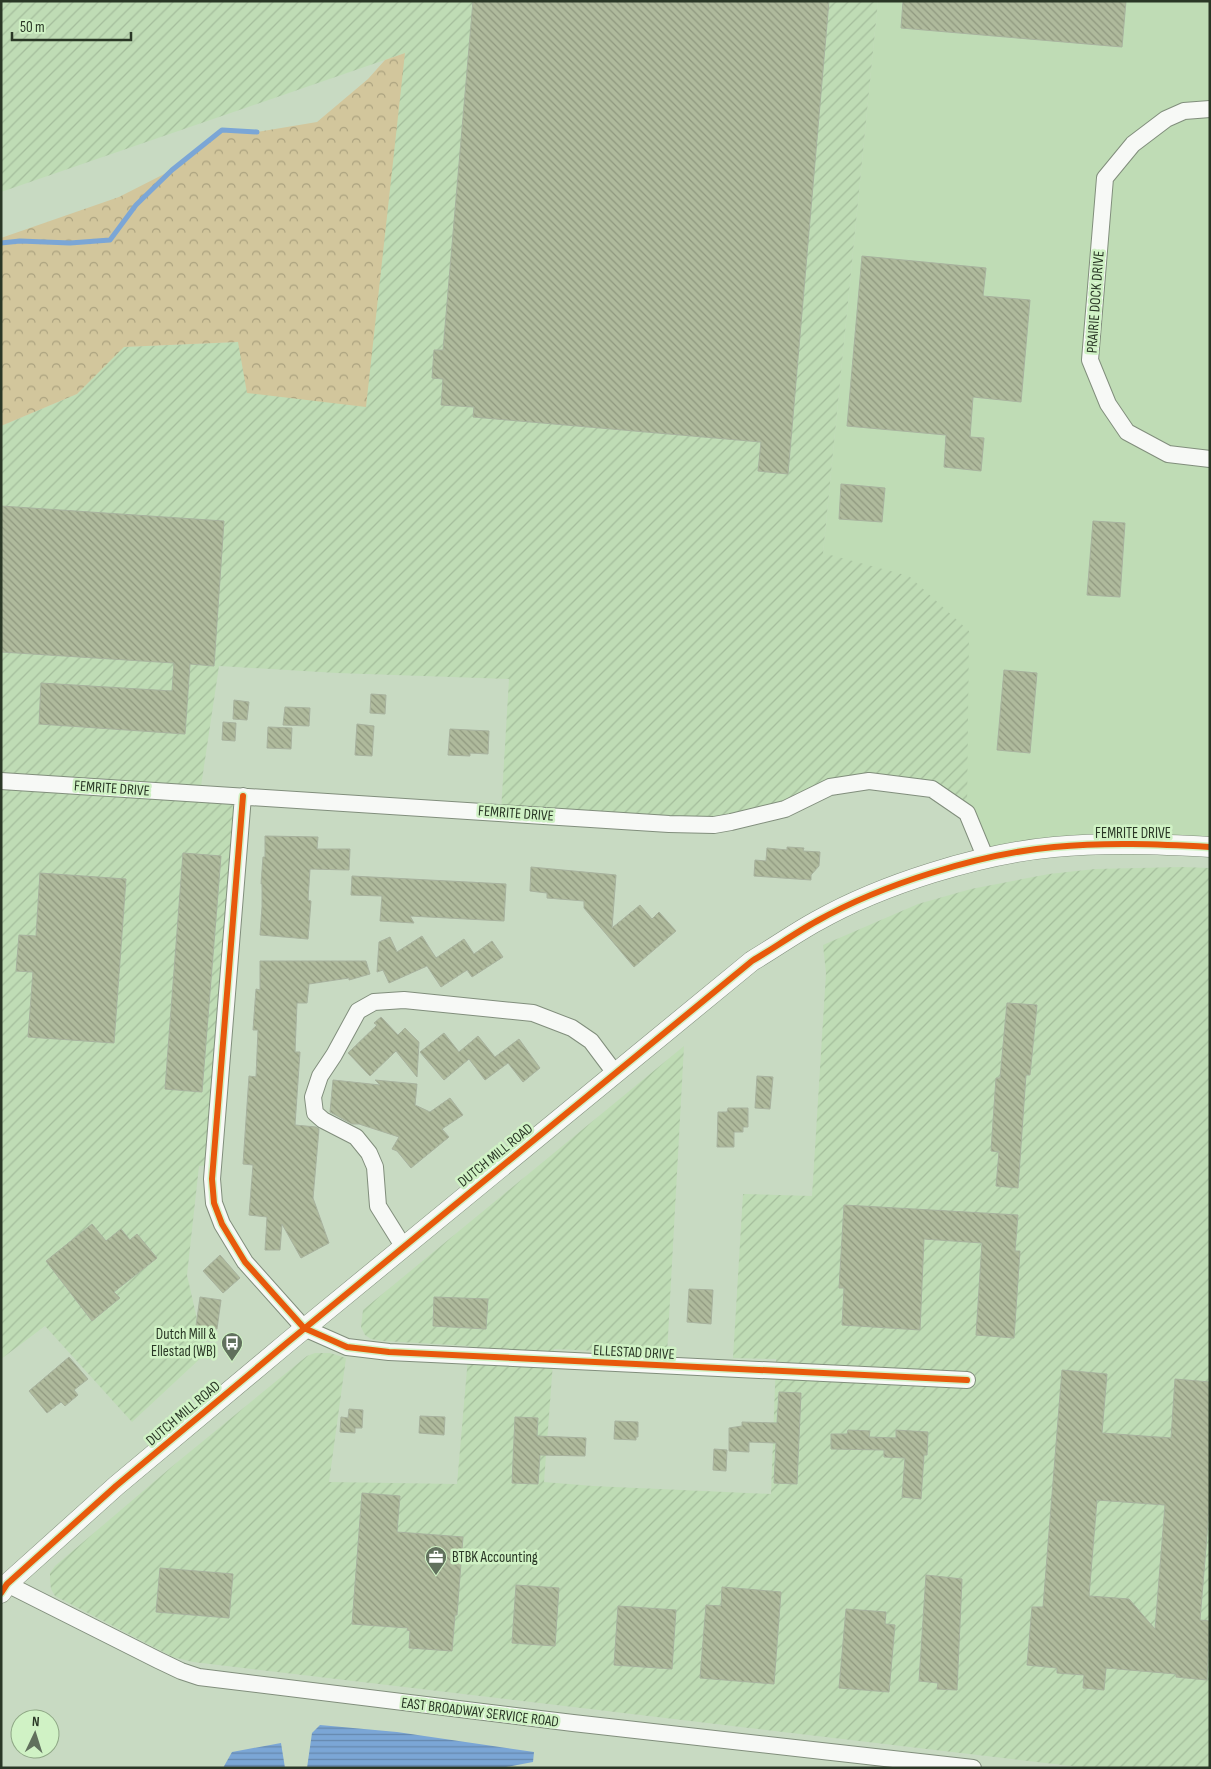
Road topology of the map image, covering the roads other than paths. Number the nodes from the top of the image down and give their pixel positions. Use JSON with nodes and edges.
{"nodes":[{"id":1,"x":1210,"y":109,"type":"edge"},
{"id":2,"x":1210,"y":459,"type":"edge"},
{"id":3,"x":1,"y":781,"type":"edge"},
{"id":4,"x":242,"y":796,"type":"junction"},
{"id":5,"x":1056,"y":847,"type":"joint"},
{"id":6,"x":1210,"y":847,"type":"edge"},
{"id":7,"x":986,"y":859,"type":"junction"},
{"id":8,"x":615,"y":1073,"type":"junction"},
{"id":9,"x":403,"y":1246,"type":"junction"},
{"id":10,"x":304,"y":1328,"type":"junction"},
{"id":11,"x":967,"y":1380,"type":"dead end"},
{"id":12,"x":3,"y":1587,"type":"edge"},
{"id":13,"x":973,"y":1768,"type":"edge"}],
"edges":[{"from":1,"to":2,"type":"street","name":"PRAIRIE DOCK DRIVE"},
{"from":3,"to":4,"type":"street","name":"FEMRITE DRIVE"},
{"from":4,"to":7,"type":"street","name":"FEMRITE DRIVE"},
{"from":4,"to":10,"type":"street"},
{"from":5,"to":6,"type":"street","name":"FEMRITE DRIVE"},
{"from":5,"to":7,"type":"street","name":"DUTCH MILL ROAD"},
{"from":7,"to":8,"type":"street","name":"DUTCH MILL ROAD"},
{"from":8,"to":9,"type":"street","name":"DUTCH MILL ROAD"},
{"from":8,"to":9,"type":"street"},
{"from":9,"to":10,"type":"street","name":"DUTCH MILL ROAD"},
{"from":10,"to":11,"type":"street","name":"ELLESTAD DRIVE"},
{"from":10,"to":12,"type":"street","name":"DUTCH MILL ROAD"},
{"from":12,"to":13,"type":"street","name":"EAST BROADWAY SERVICE ROAD"}]}
